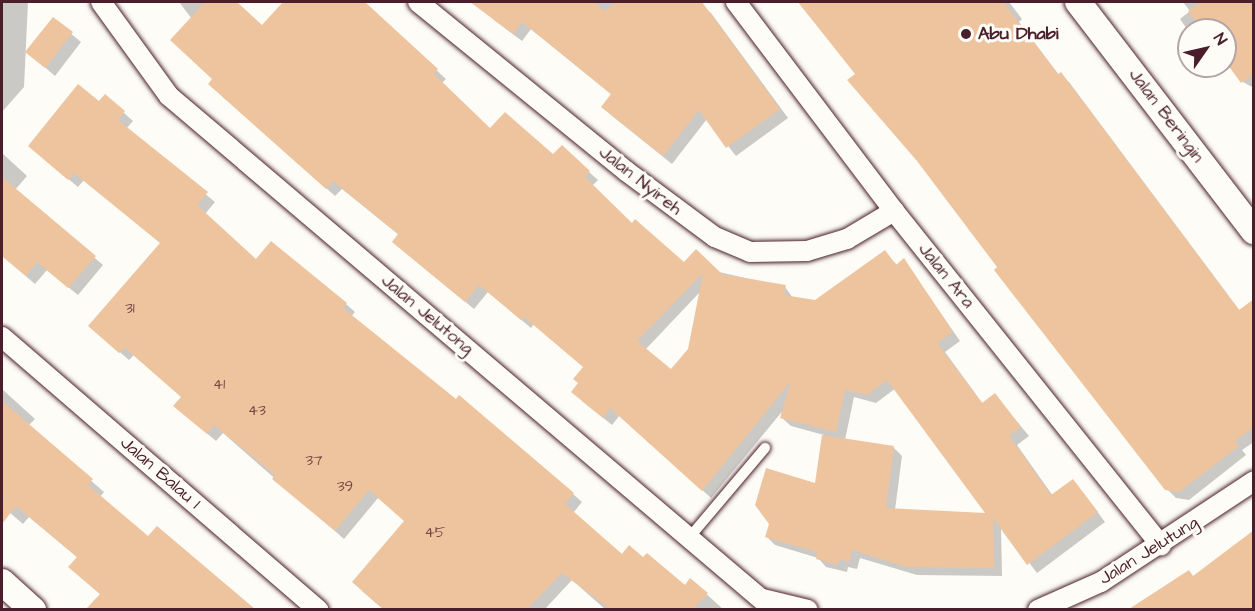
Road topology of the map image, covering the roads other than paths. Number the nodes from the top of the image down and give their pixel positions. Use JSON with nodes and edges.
{"nodes":[{"id":1,"x":101,"y":2,"type":"edge"},
{"id":2,"x":418,"y":2,"type":"edge"},
{"id":3,"x":736,"y":2,"type":"edge"},
{"id":4,"x":1078,"y":2,"type":"edge"},
{"id":5,"x":894,"y":211,"type":"junction"},
{"id":6,"x":1254,"y":231,"type":"edge"},
{"id":7,"x":2,"y":337,"type":"edge"},
{"id":8,"x":765,"y":448,"type":"dead end"},
{"id":9,"x":1254,"y":481,"type":"edge"},
{"id":10,"x":689,"y":538,"type":"junction"},
{"id":11,"x":1161,"y":546,"type":"junction"},
{"id":12,"x":2,"y":582,"type":"edge"},
{"id":13,"x":768,"y":604,"type":"edge"},
{"id":14,"x":33,"y":609,"type":"edge"},
{"id":15,"x":318,"y":609,"type":"edge"},
{"id":16,"x":808,"y":609,"type":"edge"},
{"id":17,"x":1038,"y":609,"type":"edge"}],
"edges":[{"from":1,"to":10,"type":"street","name":"Jalan Jelutong"},
{"from":2,"to":5,"type":"street","name":"Jalan Nyireh"},
{"from":3,"to":5,"type":"street","name":"Jalan Ara"},
{"from":4,"to":6,"type":"street","name":"Jalan Beringin"},
{"from":5,"to":11,"type":"street","name":"Jalan Ara"},
{"from":7,"to":15,"type":"street","name":"Jalan Balau 1"},
{"from":8,"to":10,"type":"lane"},
{"from":9,"to":11,"type":"street","name":"Jalan Jelutung"},
{"from":10,"to":13,"type":"street","name":"Jalan Jelutong"},
{"from":11,"to":17,"type":"street","name":"Jalan Jelutung"},
{"from":12,"to":14,"type":"street"},
{"from":13,"to":16,"type":"street"}]}
